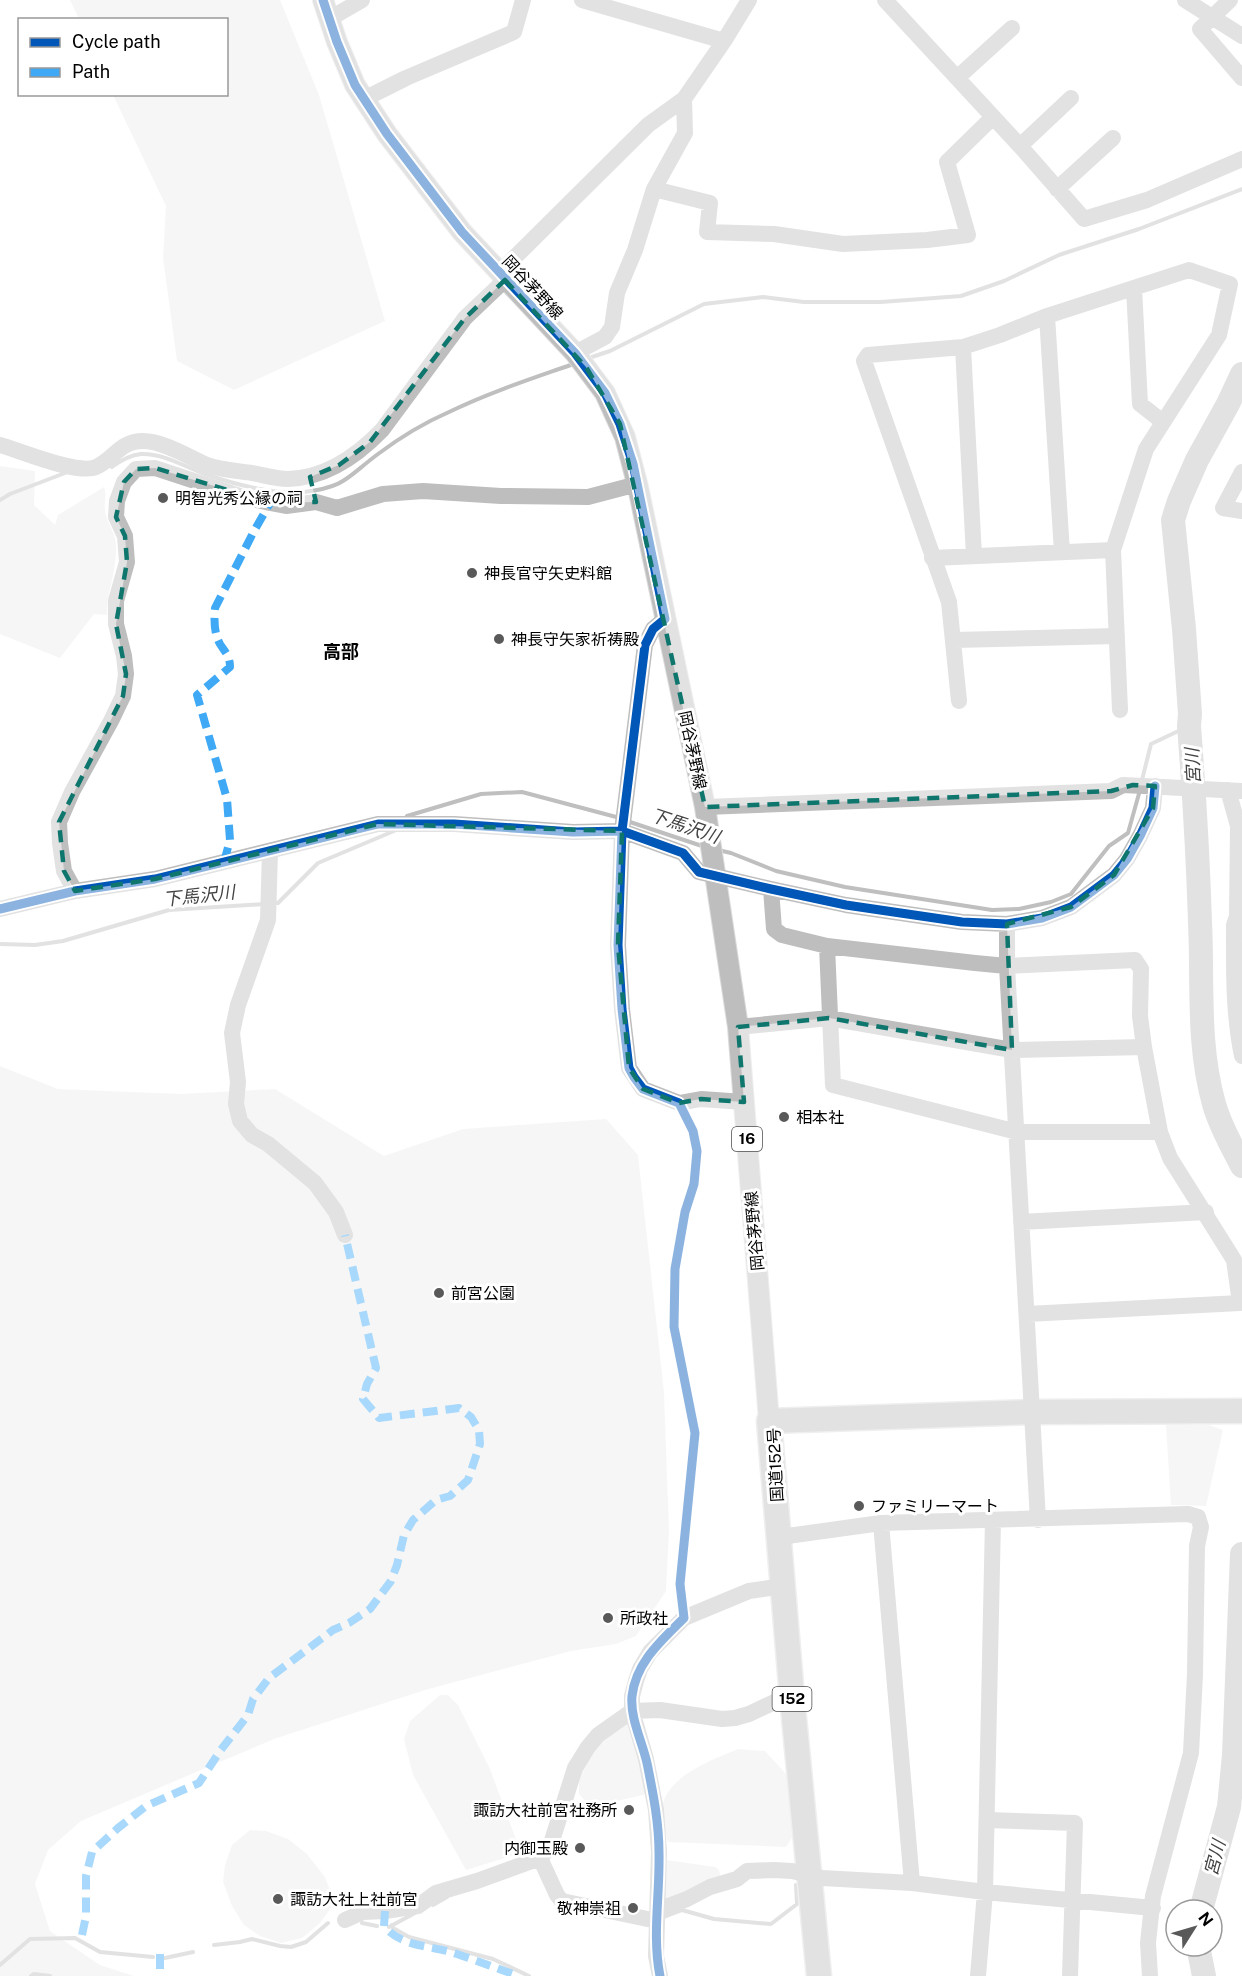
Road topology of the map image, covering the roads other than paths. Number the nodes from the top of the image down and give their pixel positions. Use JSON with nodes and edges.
{"nodes":[{"id":1,"x":362,"y":0,"type":"edge"},
{"id":2,"x":523,"y":0,"type":"edge"},
{"id":3,"x":582,"y":0,"type":"edge"},
{"id":4,"x":885,"y":0,"type":"edge"},
{"id":5,"x":1185,"y":0,"type":"edge"},
{"id":6,"x":1230,"y":0,"type":"edge"},
{"id":7,"x":753,"y":1,"type":"edge"},
{"id":8,"x":326,"y":9,"type":"edge"},
{"id":9,"x":1211,"y":17,"type":"junction"},
{"id":10,"x":1012,"y":28,"type":"dead end"},
{"id":11,"x":1242,"y":36,"type":"edge"},
{"id":12,"x":724,"y":41,"type":"junction"},
{"id":13,"x":957,"y":78,"type":"junction"},
{"id":14,"x":1242,"y":78,"type":"edge"},
{"id":15,"x":1071,"y":98,"type":"dead end"},
{"id":16,"x":364,"y":99,"type":"junction"},
{"id":17,"x":684,"y":99,"type":"junction"},
{"id":18,"x":993,"y":117,"type":"junction"},
{"id":19,"x":1113,"y":138,"type":"dead end"},
{"id":20,"x":1020,"y":146,"type":"junction"},
{"id":21,"x":1242,"y":159,"type":"edge"},
{"id":22,"x":654,"y":189,"type":"junction"},
{"id":23,"x":1057,"y":189,"type":"junction"},
{"id":24,"x":502,"y":276,"type":"junction"},
{"id":25,"x":1134,"y":288,"type":"junction"},
{"id":26,"x":1047,"y":316,"type":"junction"},
{"id":27,"x":963,"y":347,"type":"junction"},
{"id":28,"x":580,"y":359,"type":"junction"},
{"id":29,"x":1163,"y":422,"type":"junction"},
{"id":30,"x":0,"y":445,"type":"edge"},
{"id":31,"x":130,"y":457,"type":"junction"},
{"id":32,"x":1242,"y":472,"type":"edge"},
{"id":33,"x":638,"y":487,"type":"junction"},
{"id":34,"x":314,"y":491,"type":"junction"},
{"id":35,"x":1242,"y":511,"type":"edge"},
{"id":36,"x":1113,"y":550,"type":"junction"},
{"id":37,"x":1062,"y":552,"type":"junction"},
{"id":38,"x":975,"y":556,"type":"junction"},
{"id":39,"x":932,"y":558,"type":"junction"},
{"id":40,"x":665,"y":619,"type":"junction"},
{"id":41,"x":1117,"y":636,"type":"junction"},
{"id":42,"x":954,"y":640,"type":"junction"},
{"id":43,"x":959,"y":701,"type":"dead end"},
{"id":44,"x":1120,"y":710,"type":"dead end"},
{"id":45,"x":1155,"y":786,"type":"junction"},
{"id":46,"x":1229,"y":790,"type":"edge"},
{"id":47,"x":705,"y":807,"type":"junction"},
{"id":48,"x":623,"y":823,"type":"junction"},
{"id":49,"x":270,"y":851,"type":"junction"},
{"id":50,"x":714,"y":866,"type":"junction"},
{"id":51,"x":771,"y":889,"type":"junction"},
{"id":52,"x":75,"y":891,"type":"junction"},
{"id":53,"x":0,"y":909,"type":"edge"},
{"id":54,"x":1007,"y":924,"type":"junction"},
{"id":55,"x":1238,"y":924,"type":"edge"},
{"id":56,"x":827,"y":946,"type":"junction"},
{"id":57,"x":1007,"y":966,"type":"junction"},
{"id":58,"x":830,"y":1018,"type":"junction"},
{"id":59,"x":738,"y":1027,"type":"junction"},
{"id":60,"x":1144,"y":1047,"type":"junction"},
{"id":61,"x":1012,"y":1050,"type":"junction"},
{"id":62,"x":1242,"y":1056,"type":"edge"},
{"id":63,"x":744,"y":1102,"type":"junction"},
{"id":64,"x":1017,"y":1132,"type":"junction"},
{"id":65,"x":1160,"y":1132,"type":"junction"},
{"id":66,"x":1206,"y":1212,"type":"junction"},
{"id":67,"x":1021,"y":1222,"type":"junction"},
{"id":68,"x":345,"y":1235,"type":"dead end"},
{"id":69,"x":1027,"y":1314,"type":"junction"},
{"id":70,"x":1242,"y":1411,"type":"edge"},
{"id":71,"x":1032,"y":1412,"type":"junction"},
{"id":72,"x":770,"y":1421,"type":"junction"},
{"id":73,"x":993,"y":1520,"type":"junction"},
{"id":74,"x":1038,"y":1520,"type":"junction"},
{"id":75,"x":881,"y":1523,"type":"junction"},
{"id":76,"x":780,"y":1537,"type":"junction"},
{"id":77,"x":783,"y":1586,"type":"junction"},
{"id":78,"x":792,"y":1697,"type":"junction"},
{"id":79,"x":632,"y":1711,"type":"junction"},
{"id":80,"x":987,"y":1820,"type":"junction"},
{"id":81,"x":540,"y":1858,"type":"junction"},
{"id":82,"x":810,"y":1874,"type":"junction"},
{"id":83,"x":912,"y":1882,"type":"junction"},
{"id":84,"x":985,"y":1892,"type":"junction"},
{"id":85,"x":1073,"y":1901,"type":"junction"},
{"id":86,"x":1153,"y":1908,"type":"junction"},
{"id":87,"x":658,"y":1916,"type":"junction"},
{"id":88,"x":345,"y":1920,"type":"dead end"},
{"id":89,"x":660,"y":1976,"type":"edge"},
{"id":90,"x":819,"y":1976,"type":"edge"},
{"id":91,"x":978,"y":1976,"type":"edge"},
{"id":92,"x":1070,"y":1976,"type":"edge"},
{"id":93,"x":1150,"y":1976,"type":"edge"}],
"edges":[{"from":1,"to":8,"type":"street"},
{"from":2,"to":16,"type":"street"},
{"from":3,"to":12,"type":"street"},
{"from":4,"to":13,"type":"street"},
{"from":5,"to":9,"type":"street"},
{"from":6,"to":9,"type":"street"},
{"from":7,"to":12,"type":"street"},
{"from":8,"to":16,"type":"main road","name":"岡谷茅野線","number":"16"},
{"from":9,"to":11,"type":"street"},
{"from":9,"to":14,"type":"street"},
{"from":10,"to":13,"type":"street"},
{"from":12,"to":17,"type":"street"},
{"from":13,"to":18,"type":"street"},
{"from":15,"to":20,"type":"street"},
{"from":16,"to":24,"type":"main road","name":"岡谷茅野線","number":"16"},
{"from":17,"to":22,"type":"street"},
{"from":17,"to":24,"type":"street"},
{"from":18,"to":20,"type":"street"},
{"from":18,"to":22,"type":"street"},
{"from":19,"to":23,"type":"street"},
{"from":20,"to":23,"type":"street"},
{"from":21,"to":23,"type":"street"},
{"from":22,"to":28,"type":"street"},
{"from":24,"to":28,"type":"main road","name":"岡谷茅野線","number":"16"},
{"from":24,"to":34,"type":"street"},
{"from":25,"to":26,"type":"street"},
{"from":25,"to":29,"type":"street"},
{"from":25,"to":29,"type":"street"},
{"from":26,"to":27,"type":"street"},
{"from":26,"to":37,"type":"street"},
{"from":27,"to":38,"type":"street"},
{"from":27,"to":39,"type":"street"},
{"from":28,"to":33,"type":"main road","name":"岡谷茅野線","number":"16"},
{"from":29,"to":36,"type":"street"},
{"from":30,"to":31,"type":"street"},
{"from":31,"to":34,"type":"street"},
{"from":31,"to":34,"type":"street"},
{"from":31,"to":52,"type":"street"},
{"from":32,"to":35,"type":"street"},
{"from":33,"to":34,"type":"street"},
{"from":33,"to":40,"type":"main road","name":"岡谷茅野線","number":"16"},
{"from":36,"to":37,"type":"street"},
{"from":36,"to":41,"type":"street"},
{"from":37,"to":38,"type":"street"},
{"from":38,"to":39,"type":"street"},
{"from":39,"to":42,"type":"street"},
{"from":40,"to":47,"type":"main road","name":"岡谷茅野線","number":"16"},
{"from":40,"to":48,"type":"street"},
{"from":41,"to":42,"type":"street"},
{"from":41,"to":44,"type":"street"},
{"from":42,"to":43,"type":"street"},
{"from":45,"to":46,"type":"street"},
{"from":45,"to":47,"type":"street"},
{"from":45,"to":54,"type":"street"},
{"from":46,"to":55,"type":"street"},
{"from":47,"to":50,"type":"main road","name":"岡谷茅野線","number":"16"},
{"from":48,"to":49,"type":"street"},
{"from":48,"to":50,"type":"street"},
{"from":48,"to":63,"type":"street"},
{"from":49,"to":52,"type":"street"},
{"from":49,"to":68,"type":"street"},
{"from":50,"to":51,"type":"street"},
{"from":50,"to":59,"type":"main road","name":"岡谷茅野線","number":"16"},
{"from":51,"to":54,"type":"street"},
{"from":51,"to":56,"type":"street"},
{"from":52,"to":53,"type":"street"},
{"from":54,"to":57,"type":"street"},
{"from":55,"to":62,"type":"street"},
{"from":56,"to":57,"type":"street"},
{"from":56,"to":58,"type":"street"},
{"from":57,"to":60,"type":"street"},
{"from":57,"to":61,"type":"street"},
{"from":58,"to":59,"type":"street"},
{"from":58,"to":61,"type":"street"},
{"from":58,"to":64,"type":"street"},
{"from":59,"to":63,"type":"main road","name":"岡谷茅野線","number":"16"},
{"from":60,"to":61,"type":"street"},
{"from":60,"to":65,"type":"street"},
{"from":61,"to":64,"type":"street"},
{"from":63,"to":72,"type":"main road","name":"岡谷茅野線","number":"16"},
{"from":64,"to":65,"type":"street"},
{"from":64,"to":67,"type":"street"},
{"from":65,"to":66,"type":"street"},
{"from":66,"to":67,"type":"street"},
{"from":66,"to":69,"type":"street"},
{"from":67,"to":69,"type":"street"},
{"from":69,"to":71,"type":"street"},
{"from":70,"to":71,"type":"highway","name":"国道152号"},
{"from":71,"to":72,"type":"highway","name":"国道152号"},
{"from":71,"to":74,"type":"street"},
{"from":72,"to":76,"type":"highway","name":"国道152号","number":"152"},
{"from":73,"to":74,"type":"street"},
{"from":73,"to":75,"type":"street"},
{"from":73,"to":80,"type":"street"},
{"from":74,"to":86,"type":"street"},
{"from":75,"to":76,"type":"street"},
{"from":75,"to":83,"type":"street"},
{"from":76,"to":77,"type":"highway","name":"国道152号","number":"152"},
{"from":77,"to":78,"type":"highway","name":"国道152号","number":"152"},
{"from":77,"to":79,"type":"street"},
{"from":78,"to":79,"type":"street"},
{"from":78,"to":82,"type":"highway","name":"国道152号","number":"152"},
{"from":79,"to":81,"type":"street"},
{"from":79,"to":87,"type":"street"},
{"from":80,"to":84,"type":"street"},
{"from":80,"to":85,"type":"street"},
{"from":81,"to":87,"type":"street"},
{"from":81,"to":88,"type":"street"},
{"from":82,"to":83,"type":"street"},
{"from":82,"to":87,"type":"street"},
{"from":82,"to":90,"type":"highway","name":"国道152号","number":"152"},
{"from":83,"to":84,"type":"street"},
{"from":84,"to":85,"type":"street"},
{"from":84,"to":91,"type":"street"},
{"from":85,"to":86,"type":"street"},
{"from":85,"to":92,"type":"street"},
{"from":86,"to":93,"type":"street"},
{"from":87,"to":89,"type":"street"}]}
